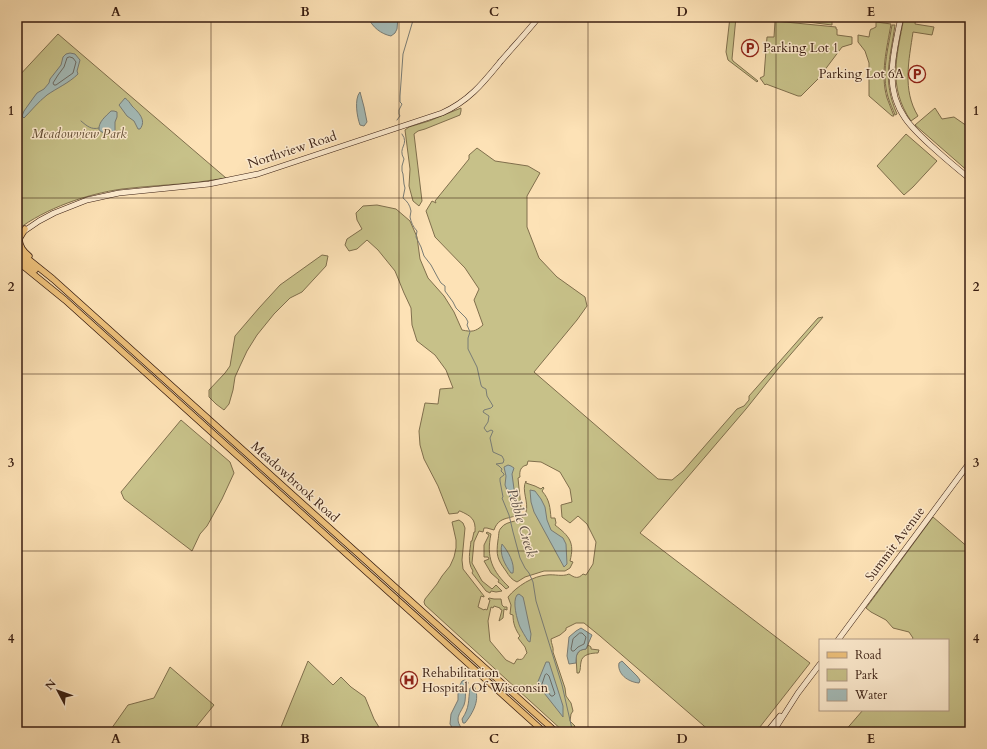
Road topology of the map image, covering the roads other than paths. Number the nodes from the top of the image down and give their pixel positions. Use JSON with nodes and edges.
{"nodes":[{"id":1,"x":539,"y":17,"type":"edge"},
{"id":2,"x":900,"y":17,"type":"edge"},
{"id":3,"x":970,"y":179,"type":"edge"},
{"id":4,"x":26,"y":230,"type":"junction"},
{"id":5,"x":17,"y":236,"type":"edge"},
{"id":6,"x":17,"y":250,"type":"edge"},
{"id":7,"x":17,"y":256,"type":"edge"},
{"id":8,"x":17,"y":261,"type":"edge"},
{"id":9,"x":51,"y":278,"type":"junction"},
{"id":10,"x":970,"y":462,"type":"edge"},
{"id":11,"x":839,"y":639,"type":"edge"},
{"id":12,"x":819,"y":665,"type":"edge"},
{"id":13,"x":798,"y":693,"type":"junction"},
{"id":14,"x":544,"y":732,"type":"edge"},
{"id":15,"x":556,"y":732,"type":"edge"},
{"id":16,"x":767,"y":732,"type":"edge"},
{"id":17,"x":773,"y":732,"type":"edge"}],
"edges":[{"from":1,"to":4,"type":"street","name":"Northview Road"},
{"from":2,"to":3,"type":"street"},
{"from":4,"to":5,"type":"street","name":"Northview Road"},
{"from":4,"to":9,"type":"main road"},
{"from":6,"to":9,"type":"main road","name":"Meadowbrook Road"},
{"from":7,"to":9,"type":"main road"},
{"from":8,"to":14,"type":"main road","name":"Meadowbrook Road"},
{"from":9,"to":15,"type":"main road","name":"Meadowbrook Road"},
{"from":10,"to":11,"type":"street","name":"Summit Avenue"},
{"from":12,"to":13,"type":"street"},
{"from":13,"to":16,"type":"street"},
{"from":13,"to":17,"type":"street"}]}
